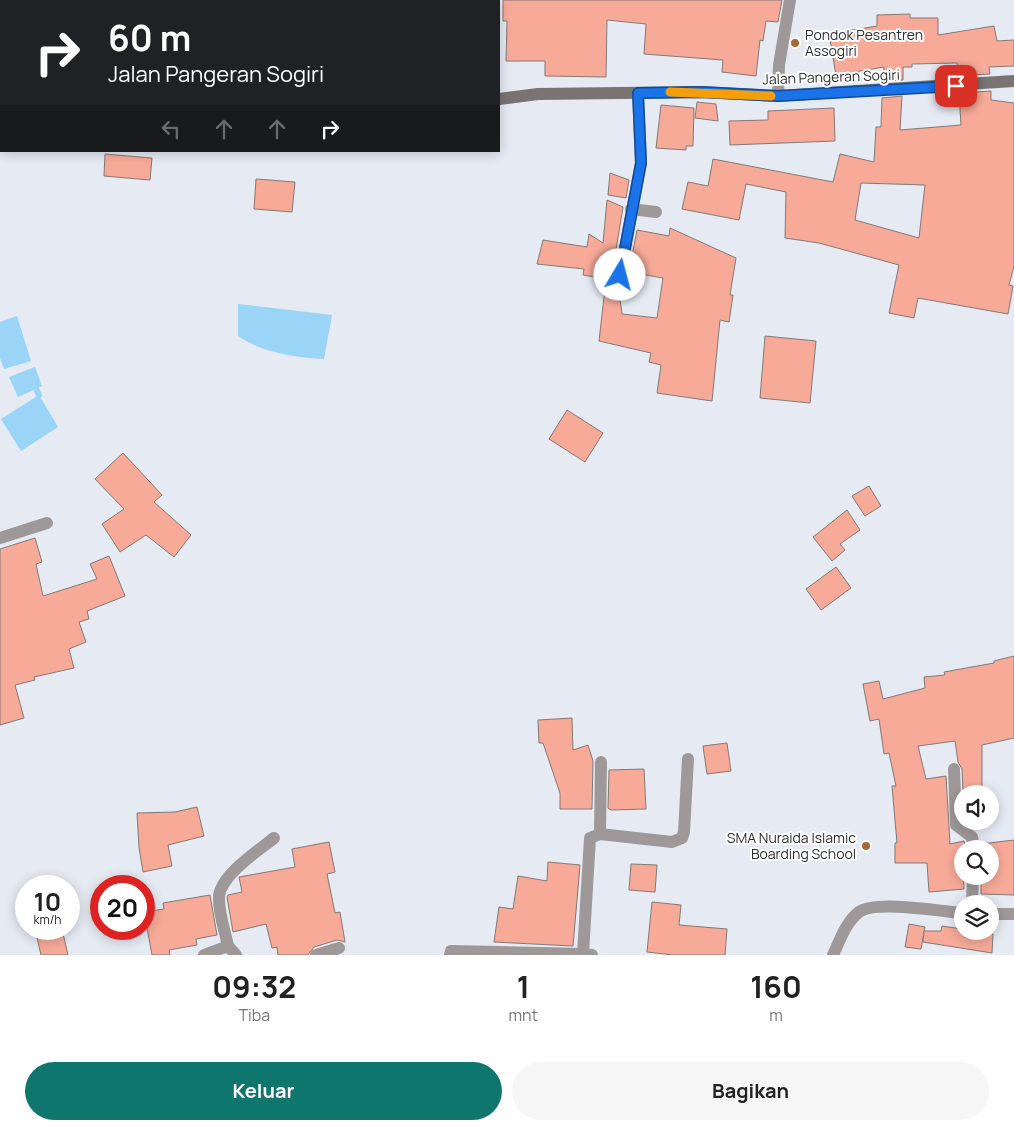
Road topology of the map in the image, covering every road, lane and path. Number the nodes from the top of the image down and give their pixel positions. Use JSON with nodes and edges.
{"nodes":[{"id":1,"x":790,"y":0,"type":"edge"},
{"id":2,"x":1014,"y":81,"type":"edge"},
{"id":3,"x":638,"y":93,"type":"junction"},
{"id":4,"x":778,"y":96,"type":"junction"},
{"id":5,"x":500,"y":99,"type":"edge"},
{"id":6,"x":631,"y":209,"type":"junction"},
{"id":7,"x":656,"y":212,"type":"dead end"},
{"id":8,"x":620,"y":275,"type":"dead end"},
{"id":9,"x":47,"y":522,"type":"dead end"},
{"id":10,"x":0,"y":538,"type":"edge"},
{"id":11,"x":688,"y":758,"type":"dead end"},
{"id":12,"x":600,"y":762,"type":"dead end"},
{"id":13,"x":954,"y":769,"type":"dead end"},
{"id":14,"x":600,"y":834,"type":"junction"},
{"id":15,"x":274,"y":838,"type":"dead end"},
{"id":16,"x":972,"y":840,"type":"edge"},
{"id":17,"x":954,"y":912,"type":"edge"},
{"id":18,"x":999,"y":914,"type":"edge"},
{"id":19,"x":1014,"y":914,"type":"edge"},
{"id":20,"x":339,"y":948,"type":"dead end"},
{"id":21,"x":232,"y":950,"type":"edge"},
{"id":22,"x":583,"y":954,"type":"edge"},
{"id":23,"x":204,"y":955,"type":"edge"},
{"id":24,"x":316,"y":955,"type":"edge"},
{"id":25,"x":450,"y":955,"type":"edge"},
{"id":26,"x":592,"y":955,"type":"edge"},
{"id":27,"x":833,"y":955,"type":"edge"}],
"edges":[{"from":1,"to":4,"type":"street"},
{"from":2,"to":4,"type":"street","name":"Jalan Pangeran Sogiri"},
{"from":3,"to":4,"type":"street","name":"Jalan Pangeran Sogiri"},
{"from":3,"to":5,"type":"street","name":"Jalan Pangeran Sogiri"},
{"from":3,"to":6,"type":"street"},
{"from":6,"to":7,"type":"street"},
{"from":6,"to":8,"type":"street"},
{"from":9,"to":10,"type":"street"},
{"from":11,"to":14,"type":"street"},
{"from":12,"to":14,"type":"street"},
{"from":13,"to":16,"type":"street"},
{"from":14,"to":22,"type":"street"},
{"from":15,"to":21,"type":"street"},
{"from":17,"to":27,"type":"street"},
{"from":18,"to":19,"type":"street"},
{"from":20,"to":24,"type":"street"},
{"from":21,"to":23,"type":"street"},
{"from":22,"to":25,"type":"street"},
{"from":22,"to":26,"type":"street"}]}
